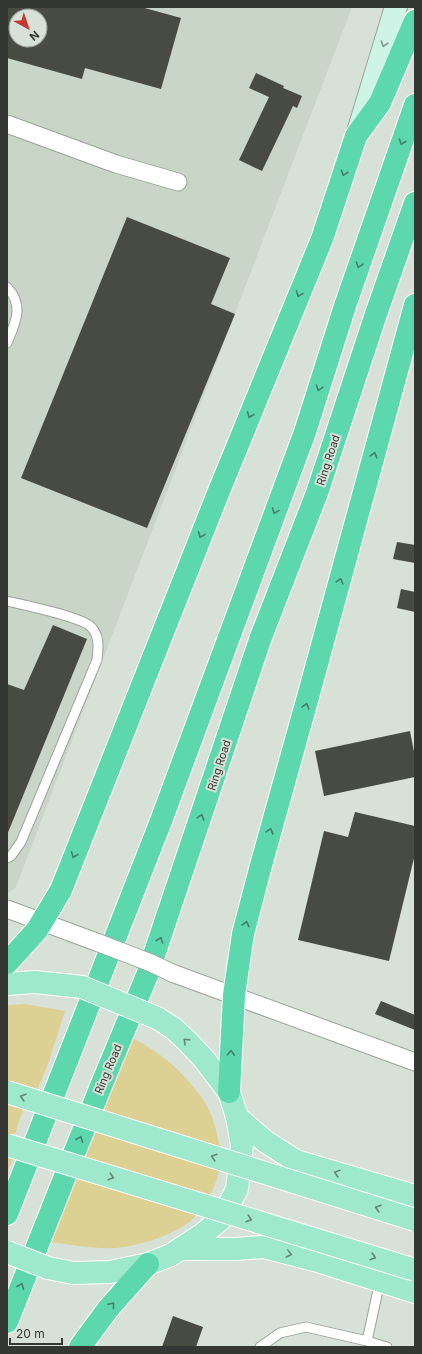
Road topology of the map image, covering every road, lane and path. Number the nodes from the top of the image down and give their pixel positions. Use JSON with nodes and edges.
{"nodes":[{"id":1,"x":396,"y":7,"type":"edge"},
{"id":2,"x":415,"y":21,"type":"edge"},
{"id":3,"x":415,"y":105,"type":"edge"},
{"id":4,"x":7,"y":124,"type":"edge"},
{"id":5,"x":356,"y":136,"type":"junction"},
{"id":6,"x":178,"y":182,"type":"dead end"},
{"id":7,"x":415,"y":203,"type":"edge"},
{"id":8,"x":7,"y":287,"type":"edge"},
{"id":9,"x":415,"y":306,"type":"edge"},
{"id":10,"x":7,"y":344,"type":"edge"},
{"id":11,"x":7,"y":601,"type":"edge"},
{"id":12,"x":7,"y":858,"type":"edge"},
{"id":13,"x":7,"y":909,"type":"edge"},
{"id":14,"x":43,"y":922,"type":"junction"},
{"id":15,"x":7,"y":963,"type":"edge"},
{"id":16,"x":7,"y":984,"type":"edge"},
{"id":17,"x":234,"y":995,"type":"junction"},
{"id":18,"x":415,"y":1062,"type":"edge"},
{"id":19,"x":7,"y":1092,"type":"edge"},
{"id":20,"x":229,"y":1092,"type":"junction"},
{"id":21,"x":237,"y":1117,"type":"junction"},
{"id":22,"x":7,"y":1145,"type":"edge"},
{"id":23,"x":415,"y":1196,"type":"edge"},
{"id":24,"x":7,"y":1214,"type":"edge"},
{"id":25,"x":415,"y":1220,"type":"edge"},
{"id":26,"x":181,"y":1249,"type":"junction"},
{"id":27,"x":7,"y":1252,"type":"edge"},
{"id":28,"x":148,"y":1264,"type":"junction"},
{"id":29,"x":415,"y":1270,"type":"edge"},
{"id":30,"x":380,"y":1281,"type":"junction"},
{"id":31,"x":415,"y":1292,"type":"edge"},
{"id":32,"x":7,"y":1322,"type":"edge"},
{"id":33,"x":367,"y":1341,"type":"junction"},
{"id":34,"x":80,"y":1347,"type":"edge"},
{"id":35,"x":260,"y":1347,"type":"edge"},
{"id":36,"x":387,"y":1347,"type":"edge"}],
"edges":[{"from":1,"to":5,"type":"street","one_way":true},
{"from":2,"to":5,"type":"highway"},
{"from":3,"to":24,"type":"highway","one_way":true},
{"from":4,"to":6,"type":"street"},
{"from":5,"to":14,"type":"highway","one_way":true},
{"from":32,"to":7,"type":"highway","name":"Ring Road","one_way":true},
{"from":8,"to":10,"type":"lane"},
{"from":17,"to":9,"type":"highway","one_way":true},
{"from":11,"to":12,"type":"lane"},
{"from":13,"to":14,"type":"street"},
{"from":14,"to":15,"type":"highway"},
{"from":14,"to":17,"type":"street","bridge":true},
{"from":20,"to":16,"type":"main road","one_way":true,"bridge":true},
{"from":17,"to":18,"type":"street"},
{"from":20,"to":17,"type":"highway","one_way":true},
{"from":25,"to":19,"type":"main road","one_way":true,"bridge":true},
{"from":20,"to":21,"type":"main road"},
{"from":23,"to":21,"type":"main road","one_way":true},
{"from":21,"to":26,"type":"main road"},
{"from":22,"to":29,"type":"main road","one_way":true,"bridge":true},
{"from":26,"to":28,"type":"main road"},
{"from":26,"to":30,"type":"main road","one_way":true},
{"from":27,"to":28,"type":"main road","bridge":true},
{"from":34,"to":28,"type":"highway","one_way":true},
{"from":30,"to":31,"type":"main road"},
{"from":30,"to":33,"type":"lane"},
{"from":33,"to":35,"type":"lane"},
{"from":33,"to":36,"type":"lane"}]}
